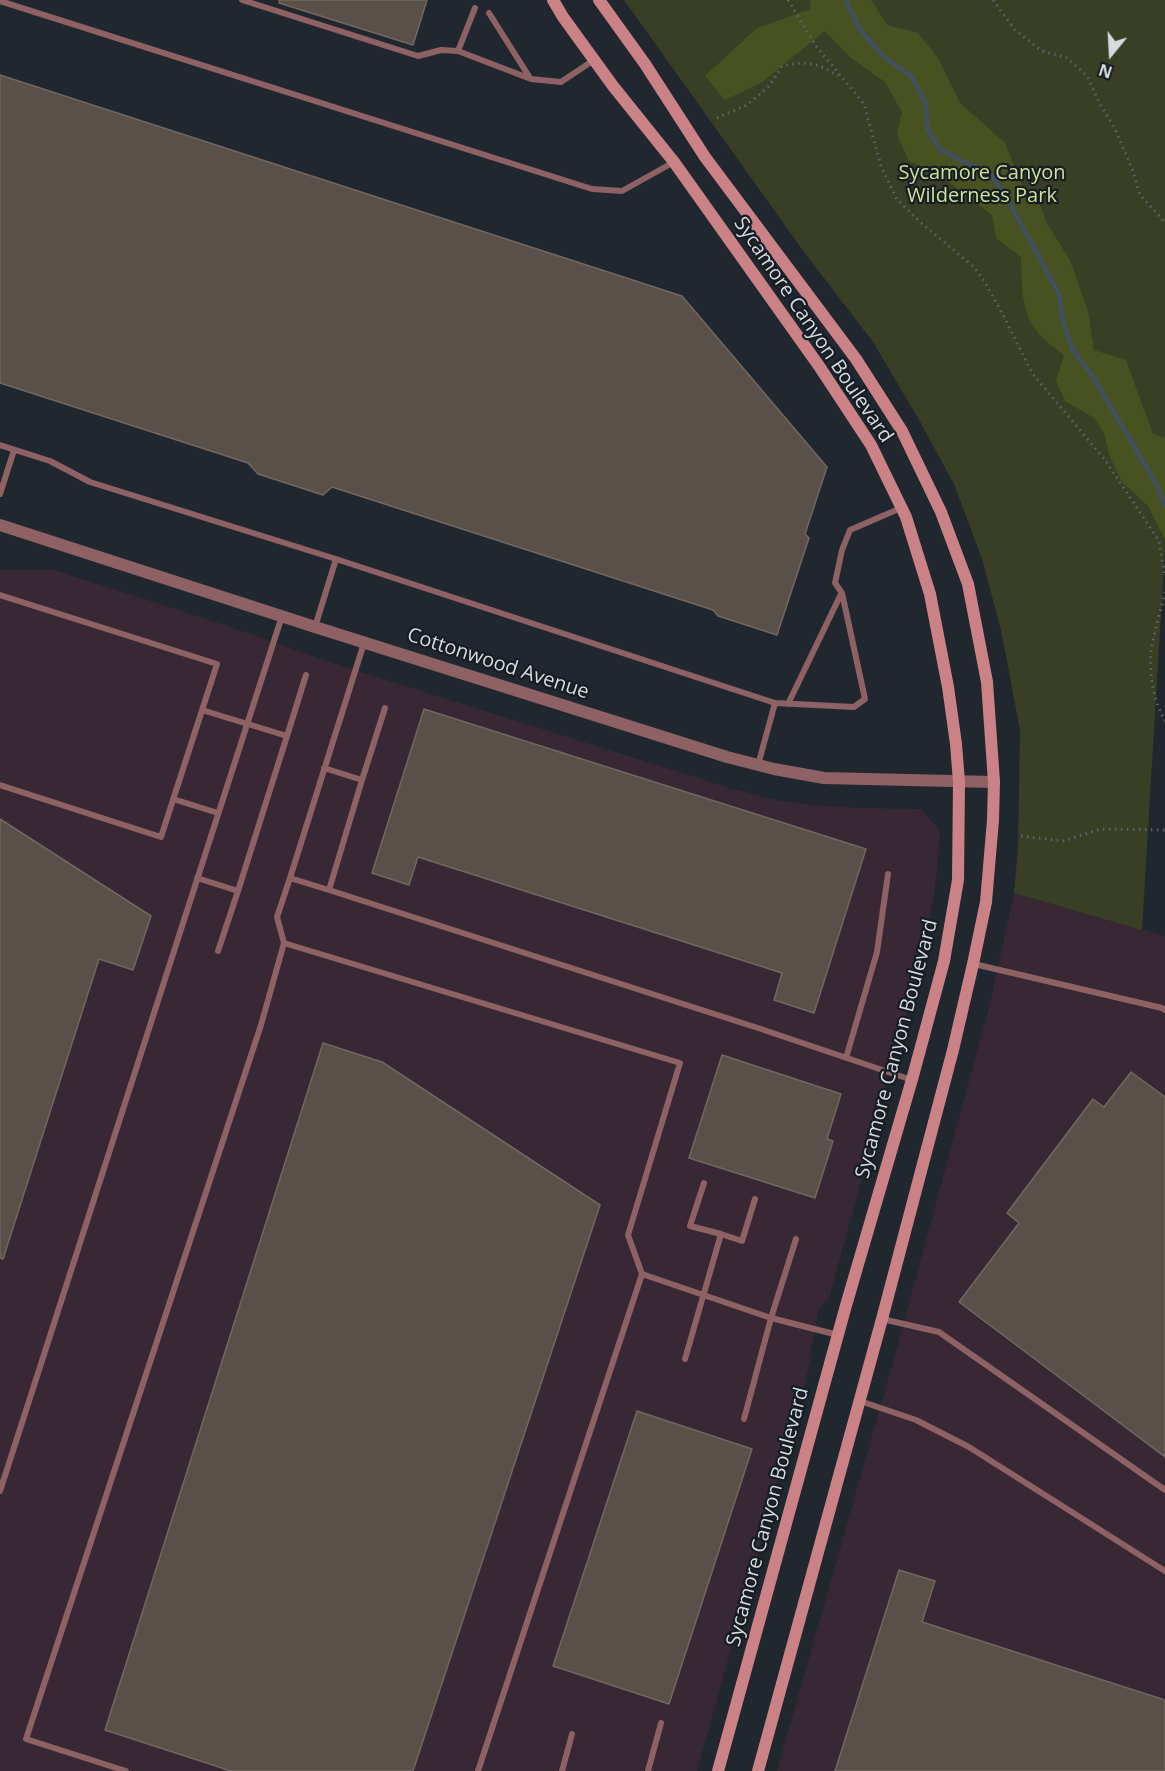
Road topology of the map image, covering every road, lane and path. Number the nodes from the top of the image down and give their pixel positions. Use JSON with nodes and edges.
{"nodes":[{"id":1,"x":242,"y":0,"type":"edge"},
{"id":2,"x":553,"y":0,"type":"edge"},
{"id":3,"x":599,"y":0,"type":"edge"},
{"id":4,"x":788,"y":0,"type":"edge"},
{"id":5,"x":993,"y":0,"type":"edge"},
{"id":6,"x":0,"y":1,"type":"edge"},
{"id":7,"x":475,"y":8,"type":"dead end"},
{"id":8,"x":489,"y":13,"type":"dead end"},
{"id":9,"x":458,"y":51,"type":"junction"},
{"id":10,"x":594,"y":59,"type":"junction"},
{"id":11,"x":843,"y":78,"type":"junction"},
{"id":12,"x":531,"y":79,"type":"junction"},
{"id":13,"x":717,"y":117,"type":"dead end"},
{"id":14,"x":674,"y":162,"type":"junction"},
{"id":15,"x":1164,"y":217,"type":"edge"},
{"id":16,"x":1165,"y":224,"type":"edge"},
{"id":17,"x":0,"y":445,"type":"edge"},
{"id":18,"x":14,"y":450,"type":"junction"},
{"id":19,"x":0,"y":494,"type":"edge"},
{"id":20,"x":901,"y":508,"type":"junction"},
{"id":21,"x":0,"y":525,"type":"edge"},
{"id":22,"x":336,"y":559,"type":"junction"},
{"id":23,"x":1165,"y":576,"type":"edge"},
{"id":24,"x":1165,"y":592,"type":"edge"},
{"id":25,"x":842,"y":593,"type":"junction"},
{"id":26,"x":0,"y":595,"type":"edge"},
{"id":27,"x":282,"y":616,"type":"junction"},
{"id":28,"x":315,"y":627,"type":"junction"},
{"id":29,"x":364,"y":643,"type":"junction"},
{"id":30,"x":306,"y":675,"type":"dead end"},
{"id":31,"x":775,"y":703,"type":"junction"},
{"id":32,"x":788,"y":704,"type":"junction"},
{"id":33,"x":385,"y":708,"type":"dead end"},
{"id":34,"x":202,"y":710,"type":"junction"},
{"id":35,"x":1165,"y":722,"type":"edge"},
{"id":36,"x":247,"y":723,"type":"junction"},
{"id":37,"x":287,"y":736,"type":"junction"},
{"id":38,"x":758,"y":766,"type":"junction"},
{"id":39,"x":324,"y":768,"type":"junction"},
{"id":40,"x":362,"y":780,"type":"junction"},
{"id":41,"x":959,"y":782,"type":"junction"},
{"id":42,"x":994,"y":782,"type":"junction"},
{"id":43,"x":0,"y":784,"type":"edge"},
{"id":44,"x":173,"y":799,"type":"junction"},
{"id":45,"x":218,"y":813,"type":"junction"},
{"id":46,"x":1165,"y":830,"type":"edge"},
{"id":47,"x":1021,"y":836,"type":"dead end"},
{"id":48,"x":888,"y":874,"type":"dead end"},
{"id":49,"x":197,"y":878,"type":"junction"},
{"id":50,"x":290,"y":878,"type":"junction"},
{"id":51,"x":329,"y":890,"type":"junction"},
{"id":52,"x":238,"y":891,"type":"junction"},
{"id":53,"x":284,"y":943,"type":"junction"},
{"id":54,"x":218,"y":951,"type":"dead end"},
{"id":55,"x":973,"y":964,"type":"junction"},
{"id":56,"x":1165,"y":1010,"type":"edge"},
{"id":57,"x":846,"y":1058,"type":"junction"},
{"id":58,"x":912,"y":1080,"type":"junction"},
{"id":59,"x":704,"y":1183,"type":"dead end"},
{"id":60,"x":755,"y":1199,"type":"dead end"},
{"id":61,"x":721,"y":1234,"type":"junction"},
{"id":62,"x":796,"y":1239,"type":"dead end"},
{"id":63,"x":642,"y":1274,"type":"junction"},
{"id":64,"x":703,"y":1295,"type":"junction"},
{"id":65,"x":771,"y":1318,"type":"junction"},
{"id":66,"x":882,"y":1319,"type":"junction"},
{"id":67,"x":838,"y":1335,"type":"junction"},
{"id":68,"x":685,"y":1359,"type":"dead end"},
{"id":69,"x":860,"y":1401,"type":"junction"},
{"id":70,"x":744,"y":1419,"type":"dead end"},
{"id":71,"x":1165,"y":1490,"type":"edge"},
{"id":72,"x":0,"y":1491,"type":"edge"},
{"id":73,"x":1165,"y":1571,"type":"edge"},
{"id":74,"x":661,"y":1723,"type":"dead end"},
{"id":75,"x":572,"y":1734,"type":"dead end"},
{"id":76,"x":126,"y":1771,"type":"edge"},
{"id":77,"x":478,"y":1771,"type":"edge"},
{"id":78,"x":562,"y":1771,"type":"edge"},
{"id":79,"x":648,"y":1771,"type":"edge"},
{"id":80,"x":718,"y":1771,"type":"edge"},
{"id":81,"x":758,"y":1771,"type":"edge"}],
"edges":[{"from":1,"to":9,"type":"lane"},
{"from":2,"to":10,"type":"main road","name":"Sycamore Canyon Boulevard"},
{"from":3,"to":42,"type":"main road","name":"Sycamore Canyon Boulevard"},
{"from":4,"to":11,"type":"path"},
{"from":5,"to":15,"type":"path"},
{"from":6,"to":14,"type":"lane"},
{"from":7,"to":9,"type":"lane"},
{"from":8,"to":12,"type":"lane"},
{"from":9,"to":12,"type":"lane"},
{"from":10,"to":12,"type":"lane"},
{"from":10,"to":14,"type":"main road","name":"Sycamore Canyon Boulevard"},
{"from":11,"to":13,"type":"path"},
{"from":11,"to":23,"type":"path"},
{"from":14,"to":20,"type":"main road","name":"Sycamore Canyon Boulevard"},
{"from":15,"to":16,"type":"path"},
{"from":17,"to":18,"type":"lane"},
{"from":18,"to":19,"type":"lane"},
{"from":18,"to":22,"type":"lane"},
{"from":20,"to":25,"type":"lane"},
{"from":20,"to":41,"type":"main road","name":"Sycamore Canyon Boulevard"},
{"from":21,"to":27,"type":"street","name":"Cottonwood Avenue"},
{"from":22,"to":28,"type":"lane"},
{"from":22,"to":31,"type":"lane"},
{"from":24,"to":35,"type":"path"},
{"from":25,"to":32,"type":"lane"},
{"from":25,"to":32,"type":"lane"},
{"from":26,"to":34,"type":"lane"},
{"from":27,"to":28,"type":"street","name":"Cottonwood Avenue"},
{"from":27,"to":36,"type":"lane"},
{"from":28,"to":29,"type":"street","name":"Cottonwood Avenue"},
{"from":29,"to":38,"type":"street","name":"Cottonwood Avenue"},
{"from":29,"to":39,"type":"lane"},
{"from":30,"to":37,"type":"lane"},
{"from":31,"to":32,"type":"lane"},
{"from":31,"to":38,"type":"lane"},
{"from":33,"to":40,"type":"lane"},
{"from":34,"to":36,"type":"lane"},
{"from":34,"to":44,"type":"lane"},
{"from":36,"to":37,"type":"lane"},
{"from":36,"to":45,"type":"lane"},
{"from":37,"to":52,"type":"lane"},
{"from":38,"to":41,"type":"street","name":"Cottonwood Avenue"},
{"from":39,"to":40,"type":"lane"},
{"from":39,"to":50,"type":"lane"},
{"from":40,"to":51,"type":"lane"},
{"from":41,"to":42,"type":"street","name":"Cottonwood Avenue"},
{"from":41,"to":58,"type":"main road","name":"Sycamore Canyon Boulevard"},
{"from":42,"to":55,"type":"main road","name":"Sycamore Canyon Boulevard"},
{"from":43,"to":44,"type":"lane"},
{"from":44,"to":45,"type":"lane"},
{"from":45,"to":49,"type":"lane"},
{"from":46,"to":47,"type":"path"},
{"from":48,"to":57,"type":"lane"},
{"from":49,"to":52,"type":"lane"},
{"from":49,"to":72,"type":"lane"},
{"from":50,"to":51,"type":"lane"},
{"from":50,"to":53,"type":"lane"},
{"from":51,"to":57,"type":"lane"},
{"from":52,"to":54,"type":"lane"},
{"from":53,"to":63,"type":"lane"},
{"from":53,"to":76,"type":"lane"},
{"from":55,"to":56,"type":"lane"},
{"from":55,"to":66,"type":"main road","name":"Sycamore Canyon Boulevard"},
{"from":57,"to":58,"type":"lane"},
{"from":58,"to":67,"type":"main road","name":"Sycamore Canyon Boulevard"},
{"from":59,"to":61,"type":"lane"},
{"from":60,"to":61,"type":"lane"},
{"from":61,"to":64,"type":"lane"},
{"from":62,"to":65,"type":"lane"},
{"from":63,"to":64,"type":"lane"},
{"from":63,"to":77,"type":"lane"},
{"from":64,"to":65,"type":"lane"},
{"from":64,"to":68,"type":"lane"},
{"from":65,"to":67,"type":"lane"},
{"from":65,"to":70,"type":"lane"},
{"from":66,"to":69,"type":"main road","name":"Sycamore Canyon Boulevard"},
{"from":66,"to":71,"type":"lane"},
{"from":67,"to":80,"type":"main road","name":"Sycamore Canyon Boulevard"},
{"from":69,"to":73,"type":"lane"},
{"from":69,"to":81,"type":"main road","name":"Sycamore Canyon Boulevard"},
{"from":74,"to":79,"type":"lane"},
{"from":75,"to":78,"type":"lane"}]}
